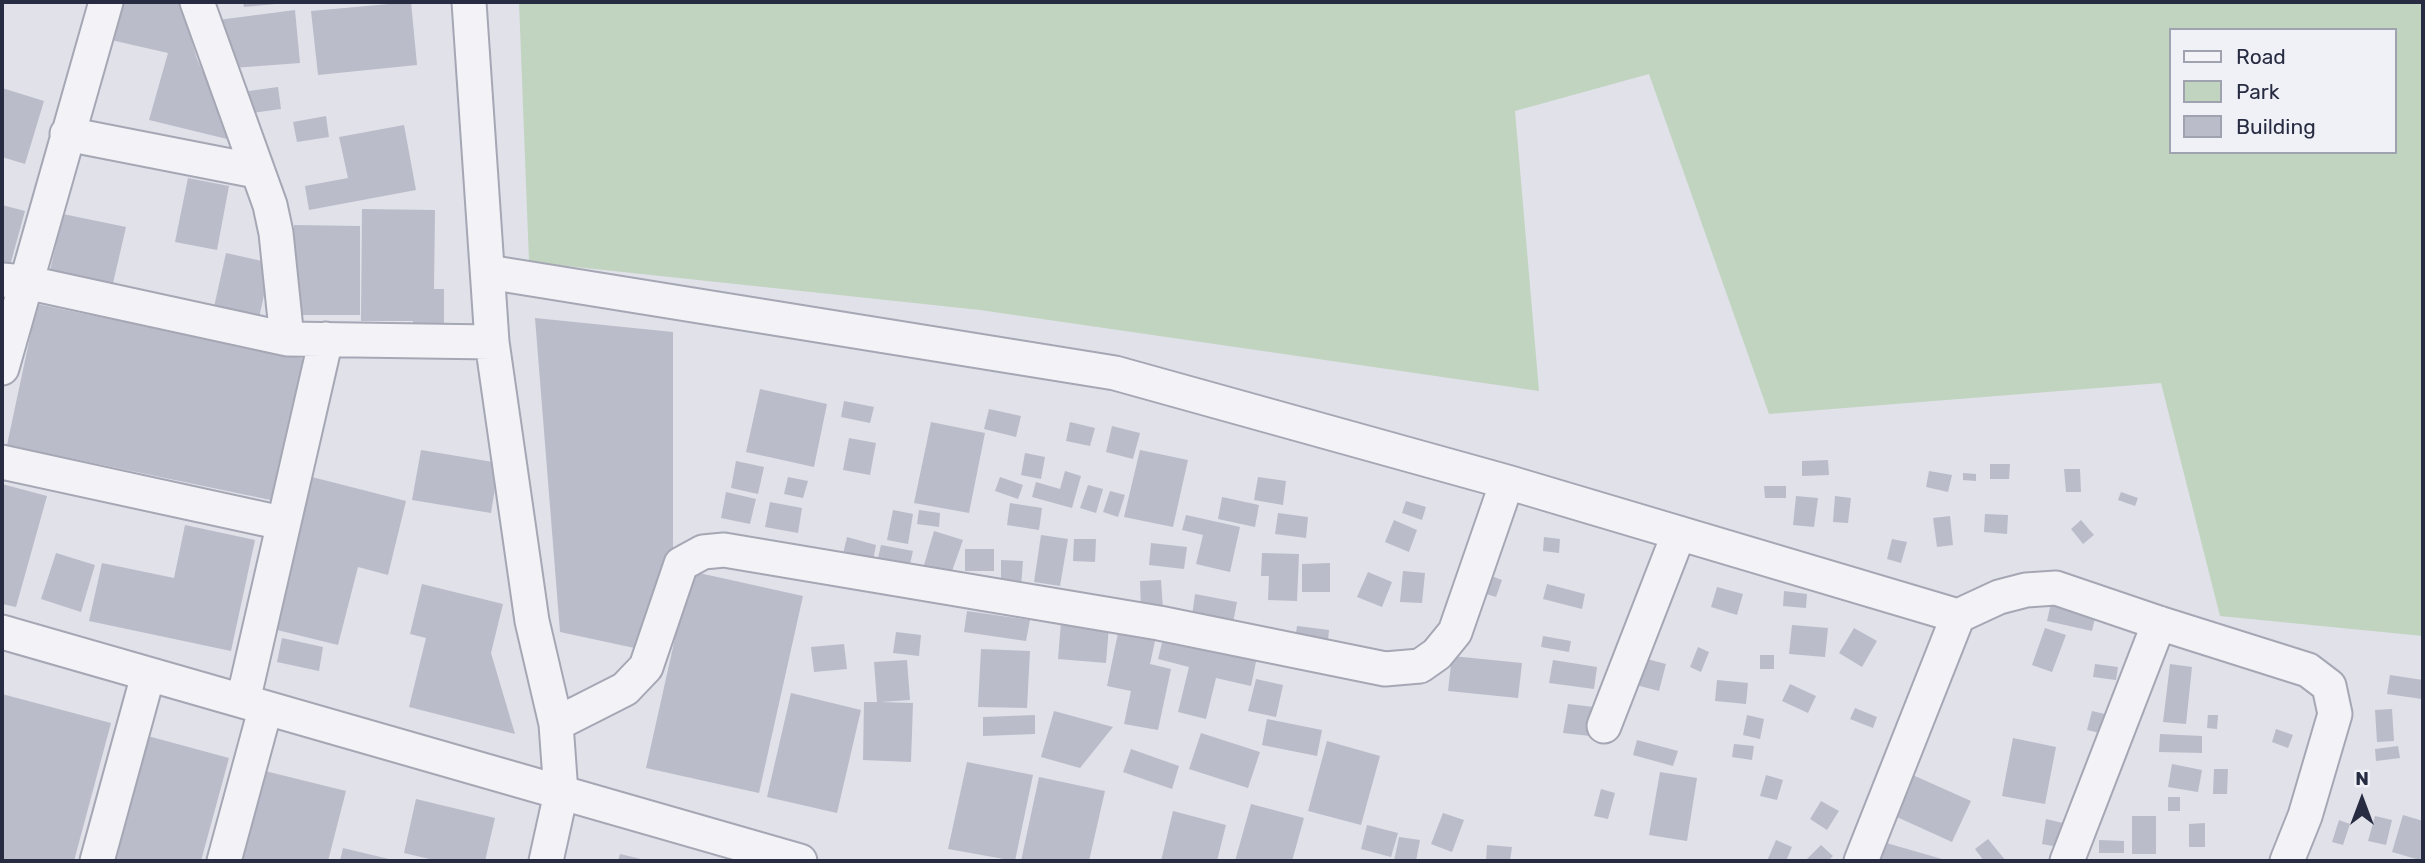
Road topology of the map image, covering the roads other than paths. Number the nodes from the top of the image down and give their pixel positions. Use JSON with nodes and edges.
{"nodes":[{"id":1,"x":106,"y":2,"type":"edge"},
{"id":2,"x":197,"y":2,"type":"edge"},
{"id":3,"x":469,"y":2,"type":"edge"},
{"id":4,"x":67,"y":134,"type":"junction"},
{"id":5,"x":256,"y":171,"type":"junction"},
{"id":6,"x":488,"y":272,"type":"junction"},
{"id":7,"x":13,"y":281,"type":"edge"},
{"id":8,"x":287,"y":338,"type":"junction"},
{"id":9,"x":326,"y":339,"type":"junction"},
{"id":10,"x":492,"y":342,"type":"junction"},
{"id":11,"x":2,"y":368,"type":"edge"},
{"id":12,"x":2,"y":462,"type":"edge"},
{"id":13,"x":1507,"y":482,"type":"junction"},
{"id":14,"x":282,"y":523,"type":"junction"},
{"id":15,"x":1679,"y":533,"type":"junction"},
{"id":16,"x":1958,"y":616,"type":"junction"},
{"id":17,"x":2159,"y":623,"type":"junction"},
{"id":18,"x":2,"y":632,"type":"edge"},
{"id":19,"x":148,"y":675,"type":"junction"},
{"id":20,"x":254,"y":706,"type":"junction"},
{"id":21,"x":556,"y":724,"type":"junction"},
{"id":22,"x":1604,"y":726,"type":"dead end"},
{"id":23,"x":561,"y":793,"type":"junction"},
{"id":24,"x":97,"y":861,"type":"edge"},
{"id":25,"x":224,"y":861,"type":"edge"},
{"id":26,"x":546,"y":861,"type":"edge"},
{"id":27,"x":800,"y":861,"type":"edge"},
{"id":28,"x":1861,"y":861,"type":"edge"},
{"id":29,"x":2067,"y":861,"type":"edge"},
{"id":30,"x":2287,"y":861,"type":"edge"}],
"edges":[{"from":1,"to":4,"type":"street"},
{"from":2,"to":5,"type":"street"},
{"from":3,"to":6,"type":"street"},
{"from":4,"to":5,"type":"street"},
{"from":4,"to":7,"type":"street"},
{"from":5,"to":8,"type":"street"},
{"from":6,"to":10,"type":"street"},
{"from":6,"to":13,"type":"street"},
{"from":7,"to":8,"type":"street"},
{"from":7,"to":11,"type":"street"},
{"from":8,"to":9,"type":"street"},
{"from":9,"to":10,"type":"street"},
{"from":9,"to":14,"type":"street"},
{"from":10,"to":21,"type":"street"},
{"from":12,"to":14,"type":"street"},
{"from":13,"to":15,"type":"street"},
{"from":13,"to":21,"type":"street"},
{"from":14,"to":20,"type":"street"},
{"from":15,"to":16,"type":"street"},
{"from":15,"to":22,"type":"street"},
{"from":16,"to":17,"type":"street"},
{"from":16,"to":28,"type":"street"},
{"from":17,"to":29,"type":"street"},
{"from":17,"to":30,"type":"street"},
{"from":18,"to":19,"type":"street"},
{"from":19,"to":20,"type":"street"},
{"from":19,"to":24,"type":"street"},
{"from":20,"to":23,"type":"street"},
{"from":20,"to":25,"type":"street"},
{"from":21,"to":23,"type":"street"},
{"from":23,"to":26,"type":"street"},
{"from":23,"to":27,"type":"street"}]}
